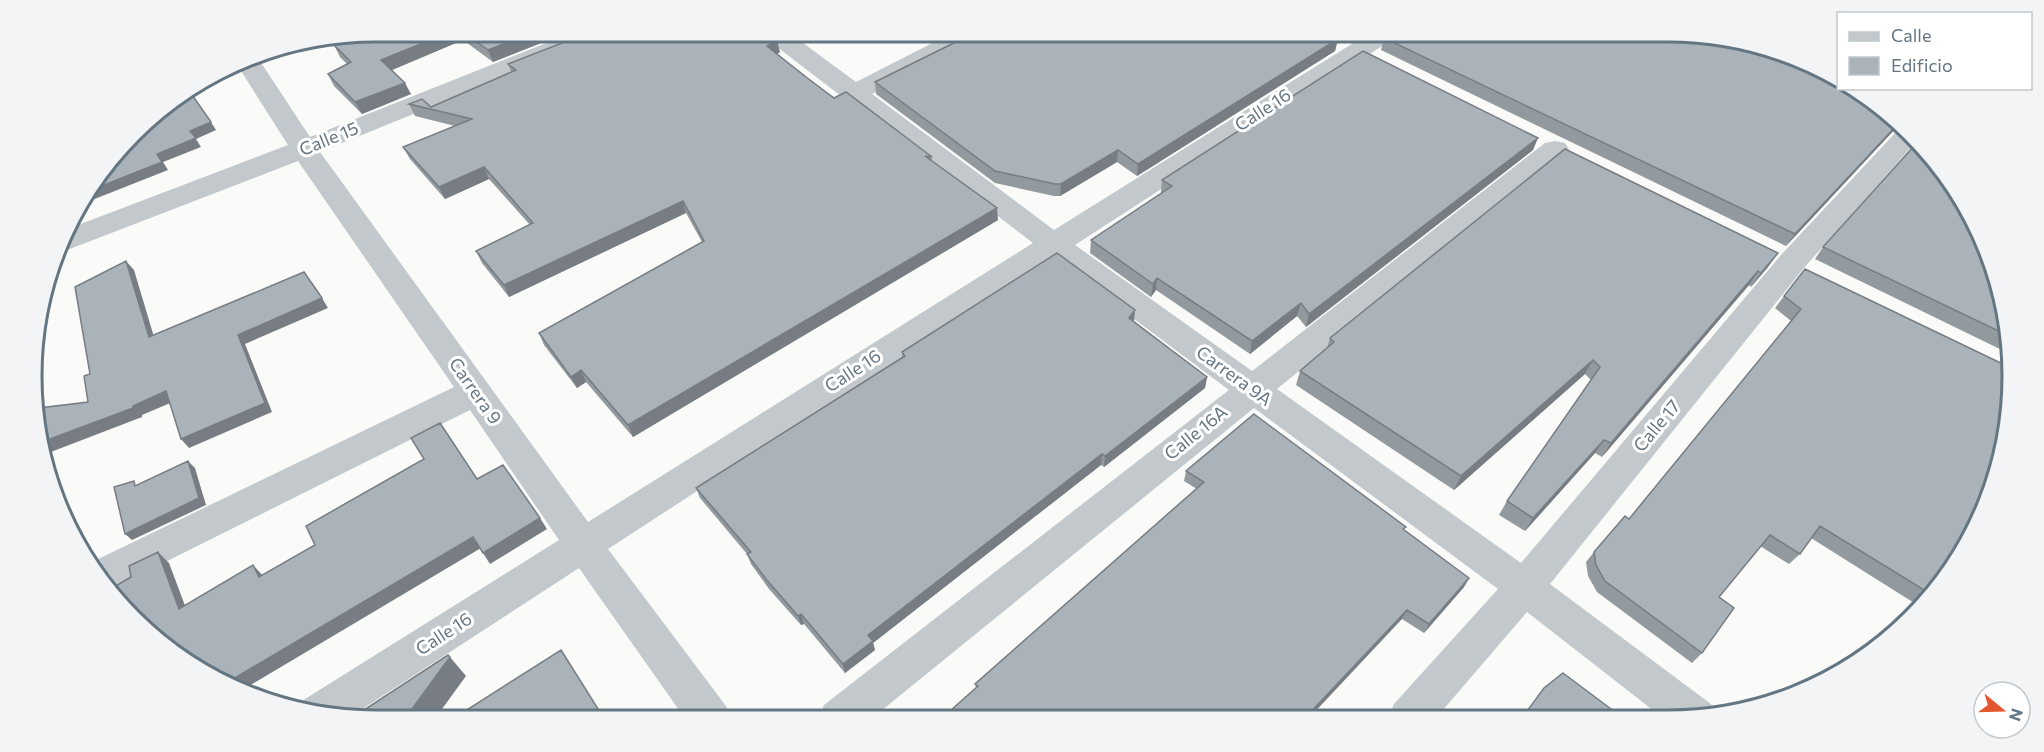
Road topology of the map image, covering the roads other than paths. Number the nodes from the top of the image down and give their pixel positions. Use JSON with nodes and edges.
{"nodes":[{"id":1,"x":569,"y":42,"type":"edge"},
{"id":2,"x":786,"y":42,"type":"edge"},
{"id":3,"x":952,"y":42,"type":"edge"},
{"id":4,"x":1343,"y":42,"type":"edge"},
{"id":5,"x":1371,"y":42,"type":"edge"},
{"id":6,"x":1358,"y":50,"type":"junction"},
{"id":7,"x":1389,"y":65,"type":"edge"},
{"id":8,"x":251,"y":66,"type":"edge"},
{"id":9,"x":854,"y":93,"type":"junction"},
{"id":10,"x":1903,"y":139,"type":"edge"},
{"id":11,"x":304,"y":149,"type":"junction"},
{"id":12,"x":1555,"y":149,"type":"dead end"},
{"id":13,"x":71,"y":238,"type":"edge"},
{"id":14,"x":1053,"y":244,"type":"junction"},
{"id":15,"x":1251,"y":389,"type":"junction"},
{"id":16,"x":475,"y":392,"type":"junction"},
{"id":17,"x":583,"y":544,"type":"junction"},
{"id":18,"x":107,"y":573,"type":"edge"},
{"id":19,"x":1524,"y":587,"type":"junction"},
{"id":20,"x":330,"y":707,"type":"edge"},
{"id":21,"x":1685,"y":709,"type":"edge"},
{"id":22,"x":704,"y":710,"type":"edge"},
{"id":23,"x":849,"y":710,"type":"edge"},
{"id":24,"x":1416,"y":710,"type":"edge"}],
"edges":[{"from":1,"to":11,"type":"street","name":"Calle 15"},
{"from":2,"to":9,"type":"street","name":"Carrera 9A"},
{"from":3,"to":9,"type":"street"},
{"from":4,"to":6,"type":"street"},
{"from":5,"to":6,"type":"street","name":"Calle 16"},
{"from":6,"to":7,"type":"street"},
{"from":6,"to":14,"type":"street","name":"Calle 16"},
{"from":8,"to":11,"type":"street","name":"Carrera 9"},
{"from":9,"to":14,"type":"street","name":"Carrera 9A"},
{"from":10,"to":19,"type":"street","name":"Calle 17"},
{"from":11,"to":13,"type":"street","name":"Calle 15"},
{"from":11,"to":16,"type":"street","name":"Carrera 9"},
{"from":12,"to":15,"type":"street","name":"Calle 16A"},
{"from":14,"to":15,"type":"street","name":"Carrera 9A"},
{"from":14,"to":17,"type":"street","name":"Calle 16"},
{"from":15,"to":19,"type":"street","name":"Carrera 9A"},
{"from":15,"to":23,"type":"street","name":"Calle 16A"},
{"from":16,"to":17,"type":"street","name":"Carrera 9"},
{"from":16,"to":18,"type":"street"},
{"from":17,"to":20,"type":"street","name":"Calle 16"},
{"from":17,"to":22,"type":"street","name":"Carrera 9"},
{"from":19,"to":21,"type":"street","name":"Carrera 9A"},
{"from":19,"to":24,"type":"street","name":"Calle 17"}]}
